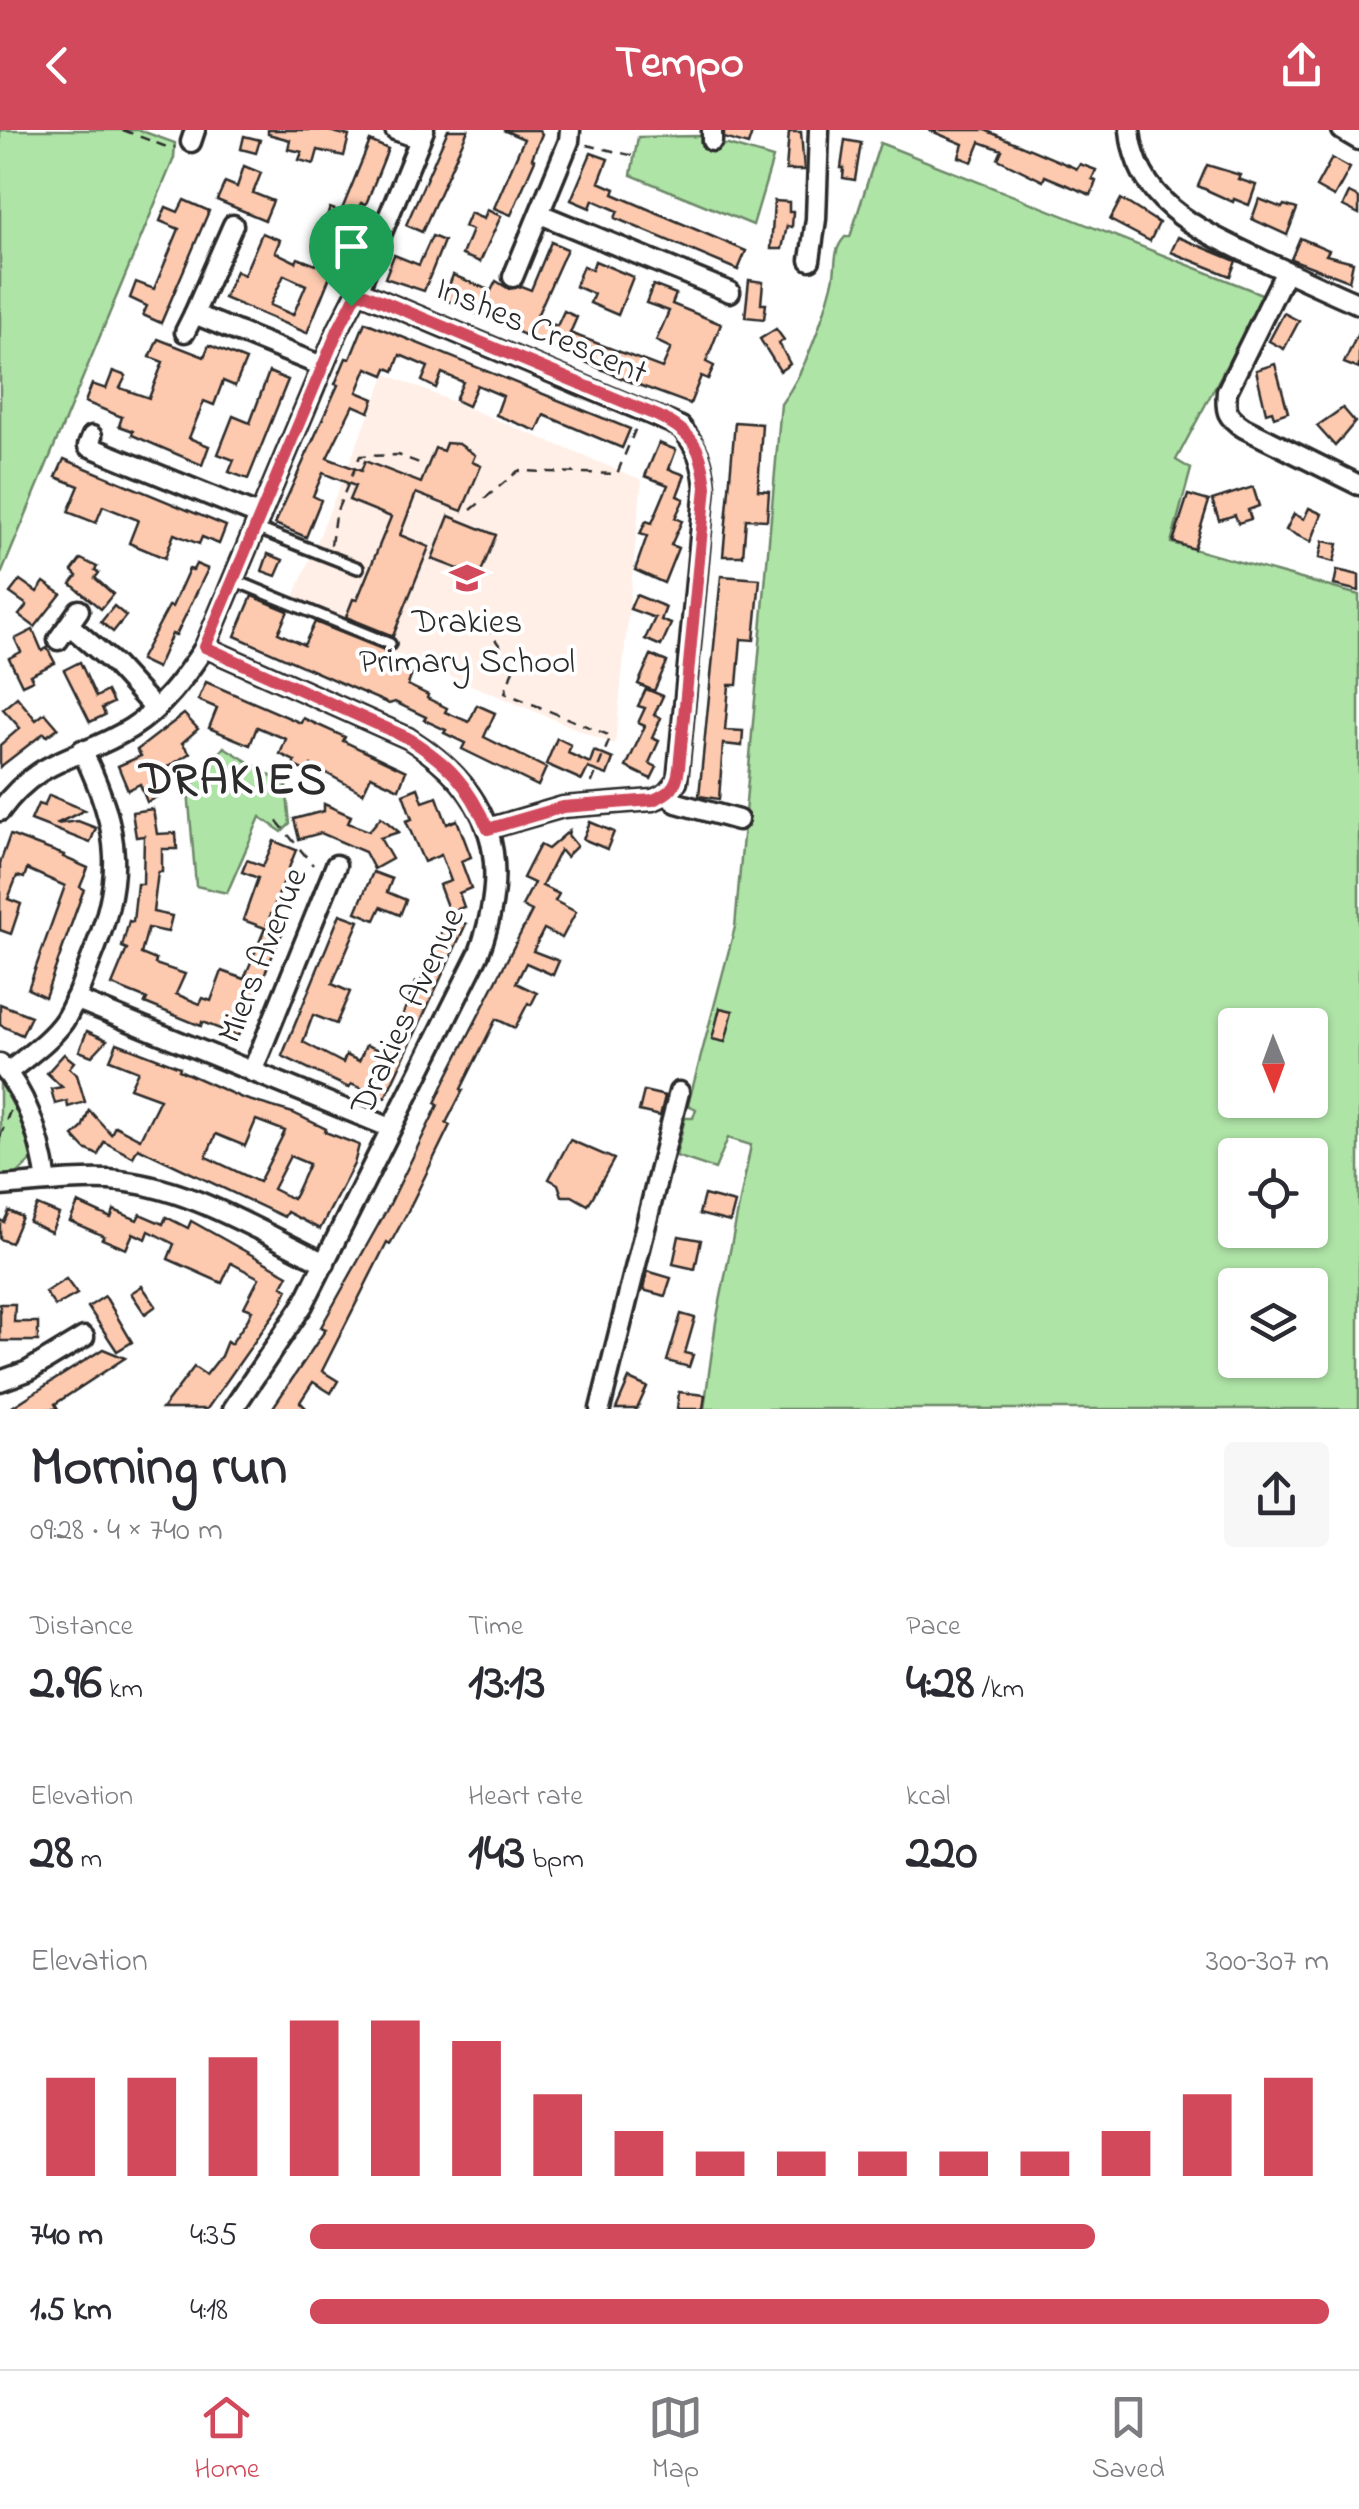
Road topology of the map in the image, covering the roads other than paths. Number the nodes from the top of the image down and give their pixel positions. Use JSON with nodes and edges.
{"nodes":[{"id":1,"x":396,"y":130,"type":"edge"},
{"id":2,"x":819,"y":130,"type":"edge"},
{"id":3,"x":1130,"y":130,"type":"edge"},
{"id":4,"x":1342,"y":130,"type":"edge"},
{"id":5,"x":422,"y":134,"type":"edge"},
{"id":6,"x":570,"y":136,"type":"edge"},
{"id":7,"x":1359,"y":140,"type":"edge"},
{"id":8,"x":540,"y":214,"type":"junction"},
{"id":9,"x":232,"y":239,"type":"dead end"},
{"id":10,"x":810,"y":260,"type":"dead end"},
{"id":11,"x":512,"y":263,"type":"dead end"},
{"id":12,"x":1286,"y":271,"type":"junction"},
{"id":13,"x":712,"y":285,"type":"junction"},
{"id":14,"x":358,"y":291,"type":"junction"},
{"id":15,"x":730,"y":292,"type":"dead end"},
{"id":16,"x":704,"y":304,"type":"dead end"},
{"id":17,"x":1359,"y":304,"type":"edge"},
{"id":18,"x":194,"y":314,"type":"junction"},
{"id":19,"x":185,"y":332,"type":"dead end"},
{"id":20,"x":322,"y":366,"type":"junction"},
{"id":21,"x":92,"y":436,"type":"dead end"},
{"id":22,"x":1359,"y":485,"type":"edge"},
{"id":23,"x":256,"y":521,"type":"junction"},
{"id":24,"x":358,"y":568,"type":"dead end"},
{"id":25,"x":231,"y":579,"type":"junction"},
{"id":26,"x":69,"y":625,"type":"dead end"},
{"id":27,"x":390,"y":644,"type":"dead end"},
{"id":28,"x":205,"y":647,"type":"junction"},
{"id":29,"x":156,"y":709,"type":"junction"},
{"id":30,"x":82,"y":750,"type":"junction"},
{"id":31,"x":667,"y":794,"type":"junction"},
{"id":32,"x":0,"y":811,"type":"edge"},
{"id":33,"x":738,"y":820,"type":"dead end"},
{"id":34,"x":488,"y":829,"type":"junction"},
{"id":35,"x":336,"y":865,"type":"dead end"},
{"id":36,"x":75,"y":999,"type":"junction"},
{"id":37,"x":252,"y":1072,"type":"junction"},
{"id":38,"x":8,"y":1075,"type":"edge"},
{"id":39,"x":678,"y":1092,"type":"dead end"},
{"id":40,"x":391,"y":1128,"type":"junction"},
{"id":41,"x":47,"y":1182,"type":"junction"},
{"id":42,"x":0,"y":1186,"type":"edge"},
{"id":43,"x":325,"y":1264,"type":"junction"},
{"id":44,"x":71,"y":1338,"type":"dead end"},
{"id":45,"x":0,"y":1381,"type":"edge"},
{"id":46,"x":234,"y":1409,"type":"edge"},
{"id":47,"x":600,"y":1409,"type":"edge"}],
"edges":[{"from":1,"to":5,"type":"street"},
{"from":2,"to":10,"type":"street"},
{"from":3,"to":12,"type":"street"},
{"from":4,"to":7,"type":"street"},
{"from":5,"to":14,"type":"street"},
{"from":6,"to":8,"type":"street"},
{"from":8,"to":11,"type":"street"},
{"from":8,"to":13,"type":"street"},
{"from":9,"to":18,"type":"street"},
{"from":12,"to":17,"type":"street"},
{"from":12,"to":22,"type":"street"},
{"from":13,"to":15,"type":"street"},
{"from":13,"to":16,"type":"street"},
{"from":14,"to":20,"type":"street"},
{"from":14,"to":31,"type":"street","name":"Inshes Crescent"},
{"from":18,"to":19,"type":"street"},
{"from":18,"to":20,"type":"street"},
{"from":20,"to":23,"type":"street"},
{"from":21,"to":23,"type":"street"},
{"from":23,"to":24,"type":"lane"},
{"from":23,"to":25,"type":"street"},
{"from":25,"to":27,"type":"lane"},
{"from":25,"to":28,"type":"street"},
{"from":26,"to":29,"type":"street"},
{"from":28,"to":29,"type":"street"},
{"from":28,"to":34,"type":"street","name":"Drakies Avenue"},
{"from":29,"to":30,"type":"street"},
{"from":30,"to":32,"type":"street"},
{"from":30,"to":36,"type":"street"},
{"from":31,"to":33,"type":"street"},
{"from":31,"to":34,"type":"street"},
{"from":34,"to":40,"type":"street","name":"Drakies Avenue"},
{"from":35,"to":37,"type":"street","name":"Miers Avenue"},
{"from":36,"to":37,"type":"street","name":"Miers Avenue"},
{"from":36,"to":38,"type":"street"},
{"from":37,"to":40,"type":"street","name":"Miers Avenue"},
{"from":38,"to":41,"type":"street"},
{"from":39,"to":47,"type":"street"},
{"from":40,"to":43,"type":"street","name":"Drakies Avenue"},
{"from":41,"to":42,"type":"street"},
{"from":41,"to":43,"type":"street"},
{"from":43,"to":46,"type":"street","name":"Drakies Avenue"},
{"from":44,"to":45,"type":"street"}]}
